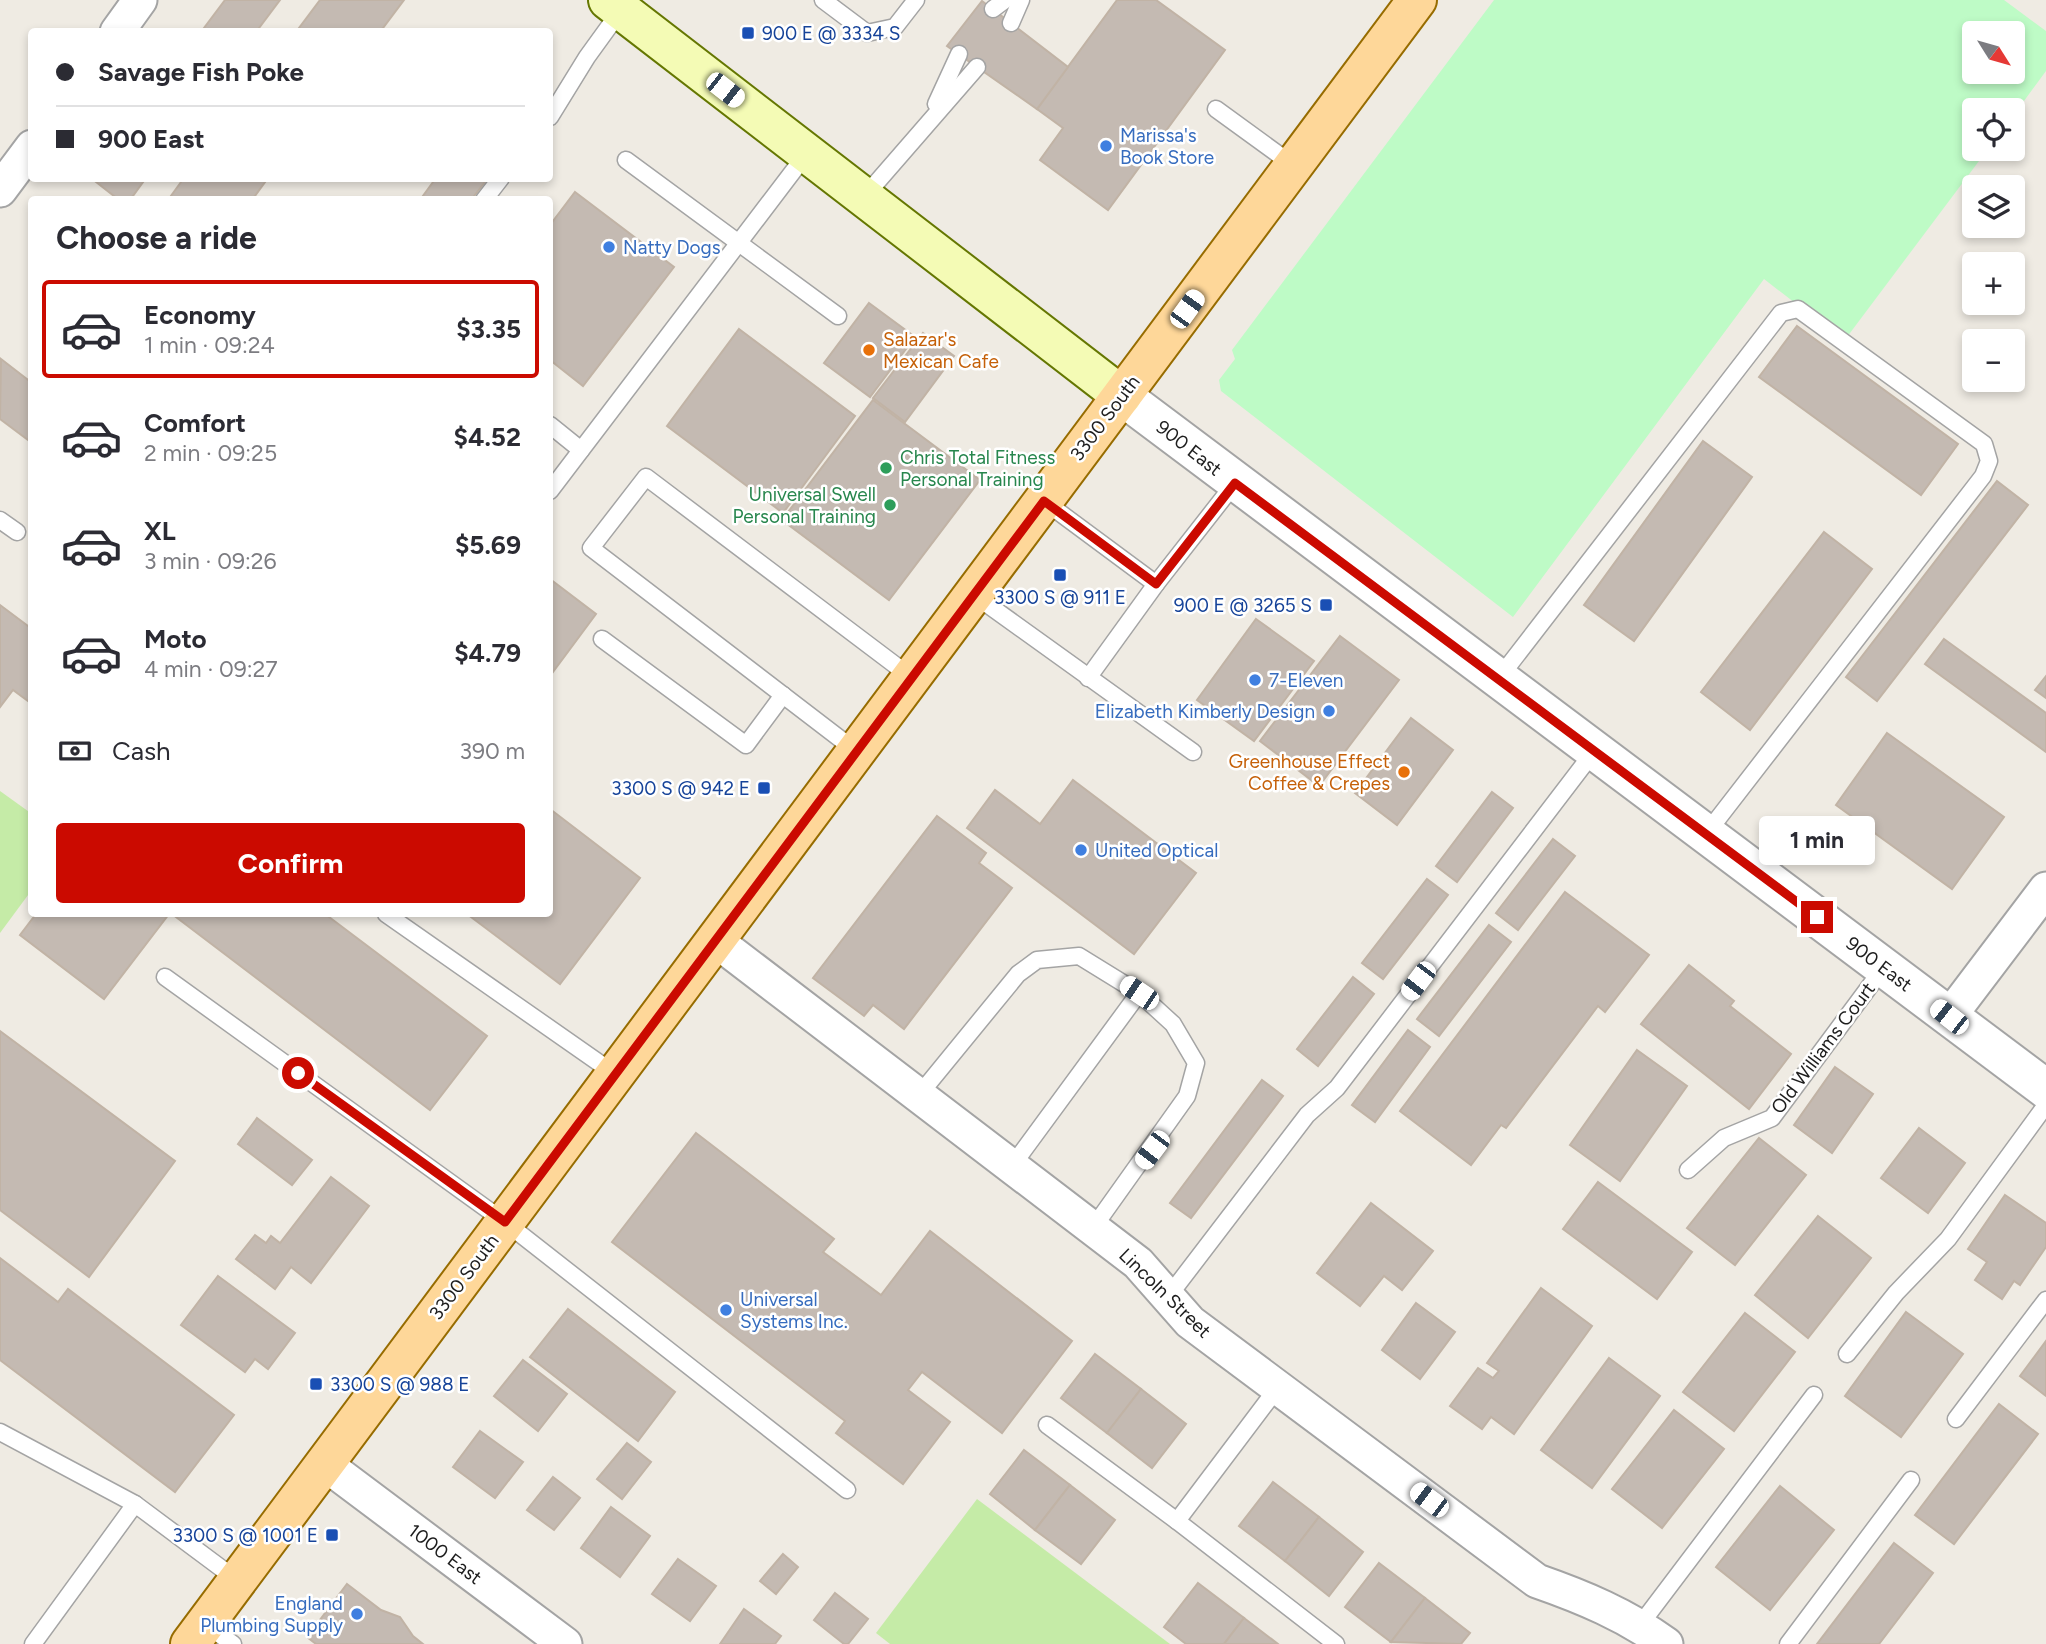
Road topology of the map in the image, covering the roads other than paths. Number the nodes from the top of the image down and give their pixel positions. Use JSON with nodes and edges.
{"nodes":[{"id":1,"x":140,"y":0,"type":"edge"},
{"id":2,"x":822,"y":0,"type":"edge"},
{"id":3,"x":916,"y":0,"type":"edge"},
{"id":4,"x":1021,"y":0,"type":"edge"},
{"id":5,"x":1417,"y":0,"type":"edge"},
{"id":6,"x":619,"y":3,"type":"edge"},
{"id":7,"x":1011,"y":23,"type":"dead end"},
{"id":8,"x":120,"y":28,"type":"edge"},
{"id":9,"x":959,"y":54,"type":"dead end"},
{"id":10,"x":977,"y":67,"type":"dead end"},
{"id":11,"x":1216,"y":108,"type":"dead end"},
{"id":12,"x":553,"y":112,"type":"edge"},
{"id":13,"x":930,"y":119,"type":"junction"},
{"id":14,"x":28,"y":153,"type":"edge"},
{"id":15,"x":807,"y":153,"type":"junction"},
{"id":16,"x":626,"y":160,"type":"dead end"},
{"id":17,"x":1294,"y":165,"type":"junction"},
{"id":18,"x":498,"y":182,"type":"edge"},
{"id":19,"x":0,"y":190,"type":"edge"},
{"id":20,"x":487,"y":196,"type":"edge"},
{"id":21,"x":864,"y":197,"type":"junction"},
{"id":22,"x":739,"y":243,"type":"junction"},
{"id":23,"x":838,"y":316,"type":"dead end"},
{"id":24,"x":1122,"y":396,"type":"junction"},
{"id":25,"x":553,"y":427,"type":"edge"},
{"id":26,"x":581,"y":450,"type":"junction"},
{"id":27,"x":1235,"y":483,"type":"junction"},
{"id":28,"x":553,"y":487,"type":"edge"},
{"id":29,"x":1044,"y":501,"type":"junction"},
{"id":30,"x":0,"y":520,"type":"edge"},
{"id":31,"x":17,"y":533,"type":"dead end"},
{"id":32,"x":1156,"y":584,"type":"junction"},
{"id":33,"x":973,"y":594,"type":"junction"},
{"id":34,"x":602,"y":639,"type":"dead end"},
{"id":35,"x":911,"y":677,"type":"junction"},
{"id":36,"x":1088,"y":678,"type":"junction"},
{"id":37,"x":1498,"y":679,"type":"junction"},
{"id":38,"x":783,"y":695,"type":"junction"},
{"id":39,"x":1595,"y":750,"type":"junction"},
{"id":40,"x":856,"y":751,"type":"junction"},
{"id":41,"x":1193,"y":752,"type":"dead end"},
{"id":42,"x":1706,"y":834,"type":"junction"},
{"id":43,"x":2046,"y":889,"type":"edge"},
{"id":44,"x":390,"y":917,"type":"edge"},
{"id":45,"x":715,"y":940,"type":"junction"},
{"id":46,"x":1884,"y":967,"type":"junction"},
{"id":47,"x":165,"y":977,"type":"dead end"},
{"id":48,"x":1139,"y":993,"type":"junction"},
{"id":49,"x":1949,"y":1017,"type":"junction"},
{"id":50,"x":615,"y":1074,"type":"junction"},
{"id":51,"x":2046,"y":1089,"type":"edge"},
{"id":52,"x":919,"y":1096,"type":"junction"},
{"id":53,"x":2046,"y":1105,"type":"edge"},
{"id":54,"x":1012,"y":1166,"type":"junction"},
{"id":55,"x":1688,"y":1170,"type":"dead end"},
{"id":56,"x":505,"y":1222,"type":"junction"},
{"id":57,"x":1093,"y":1228,"type":"junction"},
{"id":58,"x":1168,"y":1297,"type":"junction"},
{"id":59,"x":2046,"y":1300,"type":"edge"},
{"id":60,"x":1847,"y":1354,"type":"dead end"},
{"id":61,"x":1278,"y":1387,"type":"junction"},
{"id":62,"x":1814,"y":1395,"type":"dead end"},
{"id":63,"x":1956,"y":1419,"type":"dead end"},
{"id":64,"x":1047,"y":1425,"type":"dead end"},
{"id":65,"x":0,"y":1432,"type":"edge"},
{"id":66,"x":325,"y":1464,"type":"junction"},
{"id":67,"x":1912,"y":1480,"type":"dead end"},
{"id":68,"x":847,"y":1490,"type":"dead end"},
{"id":69,"x":135,"y":1504,"type":"junction"},
{"id":70,"x":1177,"y":1521,"type":"junction"},
{"id":71,"x":237,"y":1580,"type":"junction"},
{"id":72,"x":1653,"y":1634,"type":"edge"},
{"id":73,"x":210,"y":1637,"type":"edge"},
{"id":74,"x":33,"y":1644,"type":"edge"},
{"id":75,"x":565,"y":1644,"type":"edge"},
{"id":76,"x":1336,"y":1644,"type":"edge"},
{"id":77,"x":1788,"y":1644,"type":"edge"}],
"edges":[{"from":1,"to":8,"type":"street"},
{"from":2,"to":3,"type":"lane"},
{"from":4,"to":7,"type":"lane"},
{"from":5,"to":17,"type":"main road","name":"3300 South"},
{"from":6,"to":12,"type":"lane"},
{"from":6,"to":15,"type":"main road","name":"900 East"},
{"from":9,"to":13,"type":"lane"},
{"from":10,"to":13,"type":"lane"},
{"from":11,"to":17,"type":"lane"},
{"from":13,"to":21,"type":"lane"},
{"from":14,"to":19,"type":"street"},
{"from":15,"to":21,"type":"main road","name":"900 East"},
{"from":15,"to":22,"type":"lane"},
{"from":16,"to":22,"type":"lane"},
{"from":17,"to":24,"type":"main road","name":"3300 South"},
{"from":18,"to":20,"type":"lane"},
{"from":21,"to":24,"type":"main road","name":"900 East"},
{"from":22,"to":23,"type":"lane"},
{"from":22,"to":26,"type":"lane"},
{"from":24,"to":27,"type":"street","name":"900 East"},
{"from":24,"to":29,"type":"main road","name":"3300 South"},
{"from":25,"to":26,"type":"lane"},
{"from":26,"to":28,"type":"lane"},
{"from":27,"to":32,"type":"lane"},
{"from":27,"to":37,"type":"street","name":"900 East"},
{"from":29,"to":32,"type":"lane"},
{"from":29,"to":33,"type":"main road","name":"3300 South"},
{"from":30,"to":31,"type":"lane"},
{"from":32,"to":36,"type":"lane"},
{"from":33,"to":35,"type":"main road","name":"3300 South"},
{"from":33,"to":36,"type":"lane"},
{"from":34,"to":38,"type":"lane"},
{"from":35,"to":38,"type":"lane"},
{"from":35,"to":40,"type":"main road","name":"3300 South"},
{"from":36,"to":41,"type":"lane"},
{"from":37,"to":39,"type":"street","name":"900 East"},
{"from":37,"to":42,"type":"lane"},
{"from":38,"to":40,"type":"lane"},
{"from":39,"to":42,"type":"street","name":"900 East"},
{"from":39,"to":58,"type":"lane"},
{"from":40,"to":45,"type":"main road","name":"3300 South"},
{"from":42,"to":46,"type":"street","name":"900 East"},
{"from":43,"to":49,"type":"street"},
{"from":44,"to":50,"type":"lane"},
{"from":45,"to":50,"type":"main road","name":"3300 South"},
{"from":45,"to":52,"type":"street","name":"Lincoln Street"},
{"from":46,"to":49,"type":"street","name":"900 East"},
{"from":46,"to":55,"type":"lane","name":"Old Williams Court"},
{"from":47,"to":56,"type":"lane"},
{"from":48,"to":52,"type":"lane"},
{"from":48,"to":54,"type":"lane"},
{"from":48,"to":57,"type":"lane"},
{"from":49,"to":51,"type":"street","name":"900 East"},
{"from":50,"to":56,"type":"main road","name":"3300 South"},
{"from":52,"to":54,"type":"street","name":"Lincoln Street"},
{"from":53,"to":60,"type":"lane"},
{"from":54,"to":57,"type":"street","name":"Lincoln Street"},
{"from":56,"to":66,"type":"main road","name":"3300 South"},
{"from":56,"to":68,"type":"lane"},
{"from":57,"to":58,"type":"street","name":"Lincoln Street"},
{"from":58,"to":61,"type":"street","name":"Lincoln Street"},
{"from":59,"to":63,"type":"lane"},
{"from":61,"to":70,"type":"lane"},
{"from":61,"to":72,"type":"street","name":"Lincoln Street"},
{"from":62,"to":72,"type":"lane"},
{"from":64,"to":70,"type":"lane"},
{"from":65,"to":69,"type":"lane"},
{"from":66,"to":71,"type":"main road","name":"3300 South"},
{"from":66,"to":75,"type":"street","name":"1000 East"},
{"from":67,"to":77,"type":"lane"},
{"from":69,"to":71,"type":"lane"},
{"from":69,"to":74,"type":"lane"},
{"from":70,"to":76,"type":"lane"},
{"from":71,"to":73,"type":"main road","name":"3300 South"}]}
